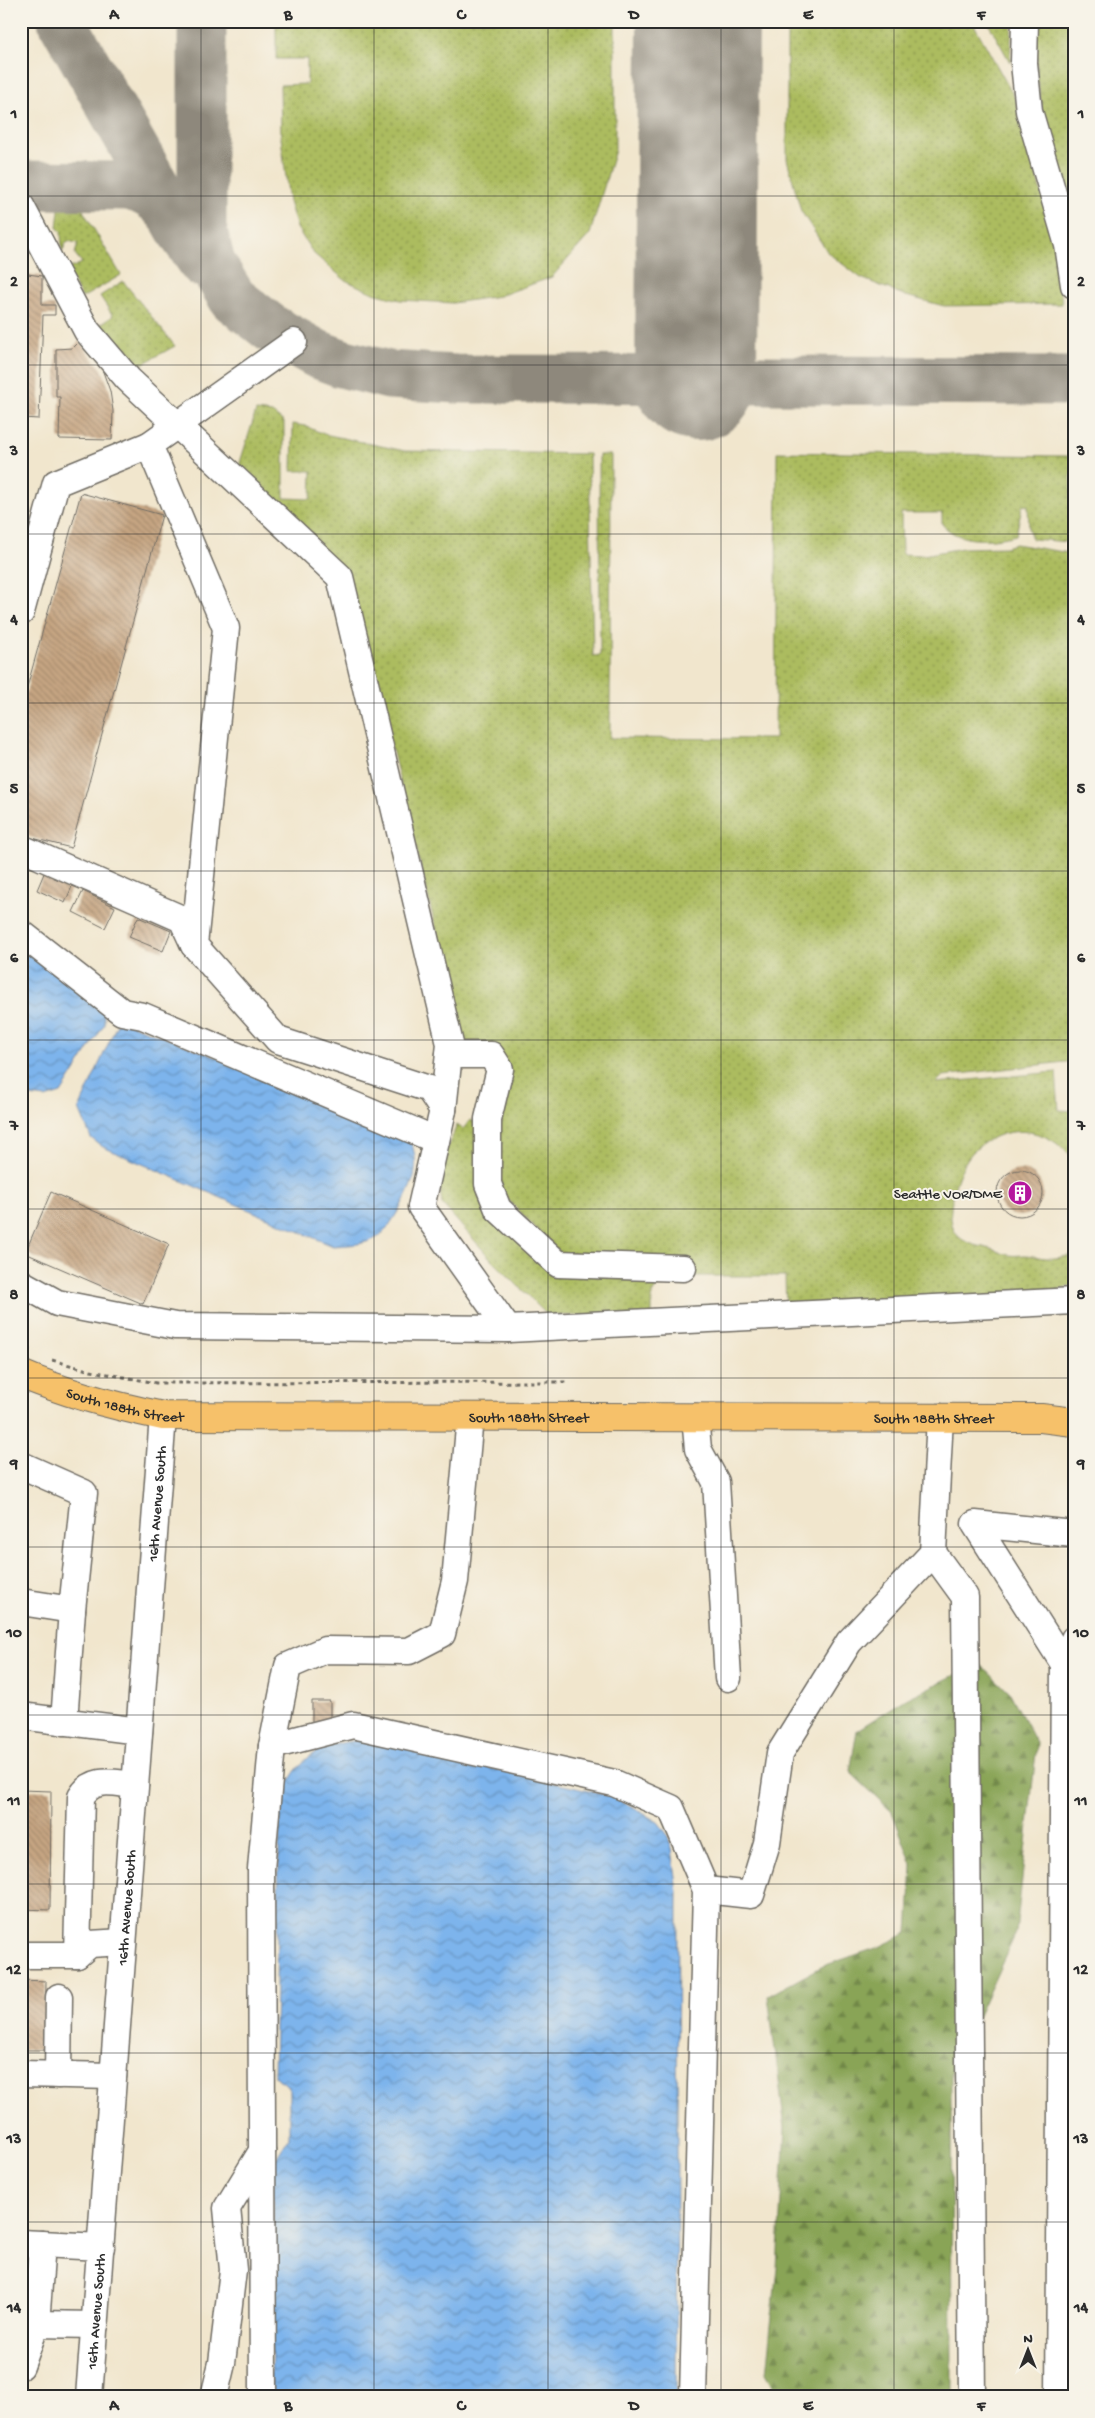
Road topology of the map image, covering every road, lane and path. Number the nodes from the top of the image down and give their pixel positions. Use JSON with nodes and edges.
{"nodes":[{"id":1,"x":1025,"y":21,"type":"edge"},
{"id":2,"x":21,"y":206,"type":"edge"},
{"id":3,"x":1074,"y":285,"type":"edge"},
{"id":4,"x":294,"y":342,"type":"dead end"},
{"id":5,"x":177,"y":424,"type":"junction"},
{"id":6,"x":149,"y":445,"type":"junction"},
{"id":7,"x":21,"y":612,"type":"edge"},
{"id":8,"x":21,"y":848,"type":"edge"},
{"id":9,"x":21,"y":933,"type":"edge"},
{"id":10,"x":194,"y":945,"type":"junction"},
{"id":11,"x":448,"y":1055,"type":"junction"},
{"id":12,"x":443,"y":1110,"type":"junction"},
{"id":13,"x":436,"y":1140,"type":"junction"},
{"id":14,"x":683,"y":1268,"type":"dead end"},
{"id":15,"x":21,"y":1283,"type":"edge"},
{"id":16,"x":1074,"y":1301,"type":"edge"},
{"id":17,"x":508,"y":1329,"type":"junction"},
{"id":18,"x":21,"y":1348,"type":"edge"},
{"id":19,"x":48,"y":1359,"type":"dead end"},
{"id":20,"x":30,"y":1364,"type":"edge"},
{"id":21,"x":566,"y":1382,"type":"dead end"},
{"id":22,"x":1074,"y":1411,"type":"edge"},
{"id":23,"x":162,"y":1416,"type":"junction"},
{"id":24,"x":470,"y":1417,"type":"junction"},
{"id":25,"x":695,"y":1417,"type":"junction"},
{"id":26,"x":940,"y":1417,"type":"junction"},
{"id":27,"x":1041,"y":1418,"type":"junction"},
{"id":28,"x":1074,"y":1422,"type":"edge"},
{"id":29,"x":21,"y":1465,"type":"edge"},
{"id":30,"x":1074,"y":1534,"type":"edge"},
{"id":31,"x":933,"y":1553,"type":"junction"},
{"id":32,"x":21,"y":1602,"type":"edge"},
{"id":33,"x":72,"y":1610,"type":"junction"},
{"id":34,"x":1074,"y":1639,"type":"edge"},
{"id":35,"x":1064,"y":1664,"type":"junction"},
{"id":36,"x":728,"y":1678,"type":"dead end"},
{"id":37,"x":21,"y":1716,"type":"edge"},
{"id":38,"x":64,"y":1722,"type":"junction"},
{"id":39,"x":139,"y":1731,"type":"junction"},
{"id":40,"x":272,"y":1746,"type":"junction"},
{"id":41,"x":135,"y":1785,"type":"junction"},
{"id":42,"x":706,"y":1890,"type":"junction"},
{"id":43,"x":124,"y":1942,"type":"junction"},
{"id":44,"x":21,"y":1955,"type":"edge"},
{"id":45,"x":77,"y":1955,"type":"junction"},
{"id":46,"x":59,"y":1997,"type":"dead end"},
{"id":47,"x":21,"y":2074,"type":"edge"},
{"id":48,"x":58,"y":2075,"type":"junction"},
{"id":49,"x":114,"y":2076,"type":"junction"},
{"id":50,"x":262,"y":2151,"type":"junction"},
{"id":51,"x":32,"y":2244,"type":"edge"},
{"id":52,"x":101,"y":2248,"type":"junction"},
{"id":53,"x":36,"y":2324,"type":"junction"},
{"id":54,"x":95,"y":2326,"type":"junction"},
{"id":55,"x":21,"y":2366,"type":"edge"},
{"id":56,"x":89,"y":2397,"type":"edge"},
{"id":57,"x":214,"y":2397,"type":"edge"},
{"id":58,"x":263,"y":2397,"type":"edge"},
{"id":59,"x":693,"y":2397,"type":"edge"},
{"id":60,"x":972,"y":2397,"type":"edge"},
{"id":61,"x":1059,"y":2397,"type":"edge"}],
"edges":[{"from":1,"to":3,"type":"street"},
{"from":2,"to":5,"type":"street"},
{"from":4,"to":5,"type":"street"},
{"from":5,"to":6,"type":"street"},
{"from":5,"to":11,"type":"street"},
{"from":6,"to":7,"type":"street"},
{"from":6,"to":10,"type":"street"},
{"from":8,"to":10,"type":"street"},
{"from":9,"to":13,"type":"street"},
{"from":10,"to":12,"type":"street"},
{"from":11,"to":12,"type":"street"},
{"from":11,"to":14,"type":"street"},
{"from":12,"to":13,"type":"street"},
{"from":13,"to":17,"type":"street"},
{"from":15,"to":17,"type":"street"},
{"from":16,"to":17,"type":"street"},
{"from":18,"to":20,"type":"path"},
{"from":19,"to":21,"type":"path"},
{"from":20,"to":23,"type":"main road","name":"South 188th Street"},
{"from":22,"to":27,"type":"main road","name":"South 188th Street"},
{"from":23,"to":24,"type":"main road","name":"South 188th Street"},
{"from":23,"to":39,"type":"street","name":"16th Avenue South"},
{"from":24,"to":25,"type":"main road","name":"South 188th Street"},
{"from":24,"to":40,"type":"street"},
{"from":25,"to":26,"type":"main road","name":"South 188th Street"},
{"from":25,"to":36,"type":"street"},
{"from":26,"to":27,"type":"main road","name":"South 188th Street"},
{"from":26,"to":31,"type":"street"},
{"from":27,"to":28,"type":"main road","name":"South 188th Street"},
{"from":29,"to":33,"type":"street"},
{"from":30,"to":35,"type":"street"},
{"from":31,"to":42,"type":"street"},
{"from":31,"to":60,"type":"street"},
{"from":32,"to":33,"type":"street"},
{"from":33,"to":38,"type":"street"},
{"from":34,"to":35,"type":"street"},
{"from":35,"to":61,"type":"street"},
{"from":37,"to":38,"type":"street"},
{"from":38,"to":39,"type":"street"},
{"from":39,"to":41,"type":"street","name":"16th Avenue South"},
{"from":40,"to":42,"type":"street"},
{"from":40,"to":50,"type":"street"},
{"from":41,"to":43,"type":"street","name":"16th Avenue South"},
{"from":41,"to":45,"type":"street"},
{"from":42,"to":59,"type":"street"},
{"from":43,"to":45,"type":"street"},
{"from":43,"to":49,"type":"street","name":"16th Avenue South"},
{"from":44,"to":45,"type":"street"},
{"from":46,"to":48,"type":"street"},
{"from":47,"to":48,"type":"street"},
{"from":48,"to":49,"type":"street"},
{"from":49,"to":52,"type":"street","name":"16th Avenue South"},
{"from":50,"to":57,"type":"street"},
{"from":50,"to":58,"type":"street"},
{"from":51,"to":52,"type":"street"},
{"from":51,"to":53,"type":"street"},
{"from":52,"to":54,"type":"street","name":"16th Avenue South"},
{"from":53,"to":54,"type":"street"},
{"from":53,"to":55,"type":"street"},
{"from":54,"to":56,"type":"street","name":"16th Avenue South"}]}
